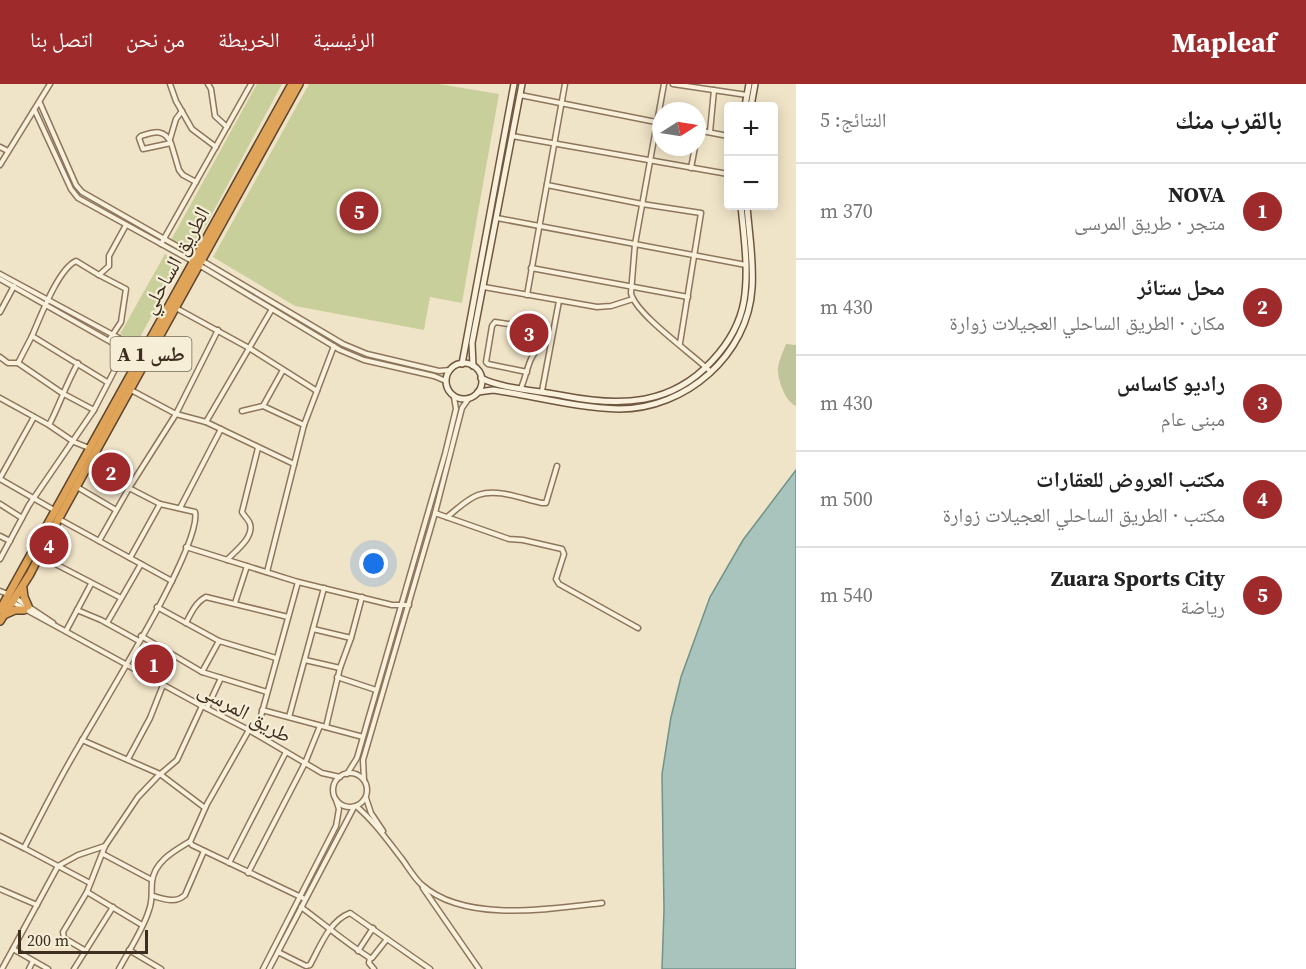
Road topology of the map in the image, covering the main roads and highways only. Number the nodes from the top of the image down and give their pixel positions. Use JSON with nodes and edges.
{"nodes":[{"id":1,"x":292,"y":84,"type":"edge"},
{"id":2,"x":299,"y":84,"type":"edge"},
{"id":3,"x":197,"y":261,"type":"junction"},
{"id":4,"x":23,"y":587,"type":"junction"},
{"id":5,"x":12,"y":598,"type":"junction"},
{"id":6,"x":3,"y":612,"type":"edge"},
{"id":7,"x":0,"y":621,"type":"edge"}],
"edges":[{"from":1,"to":3,"type":"highway","name":"الطريق الساحلي","number":"A 1 طس"},
{"from":2,"to":3,"type":"highway","number":"A 1 طس"},
{"from":3,"to":4,"type":"highway","number":"A 1 طس"},
{"from":3,"to":5,"type":"highway","name":"الطريق الساحلي","number":"A 1 طس"},
{"from":4,"to":5,"type":"highway","number":"A 1 طس"},
{"from":4,"to":6,"type":"highway"},
{"from":5,"to":6,"type":"highway","name":"الطريق الساحلي","number":"A 1 طس"},
{"from":6,"to":7,"type":"highway","number":"A 1 طس"}]}
